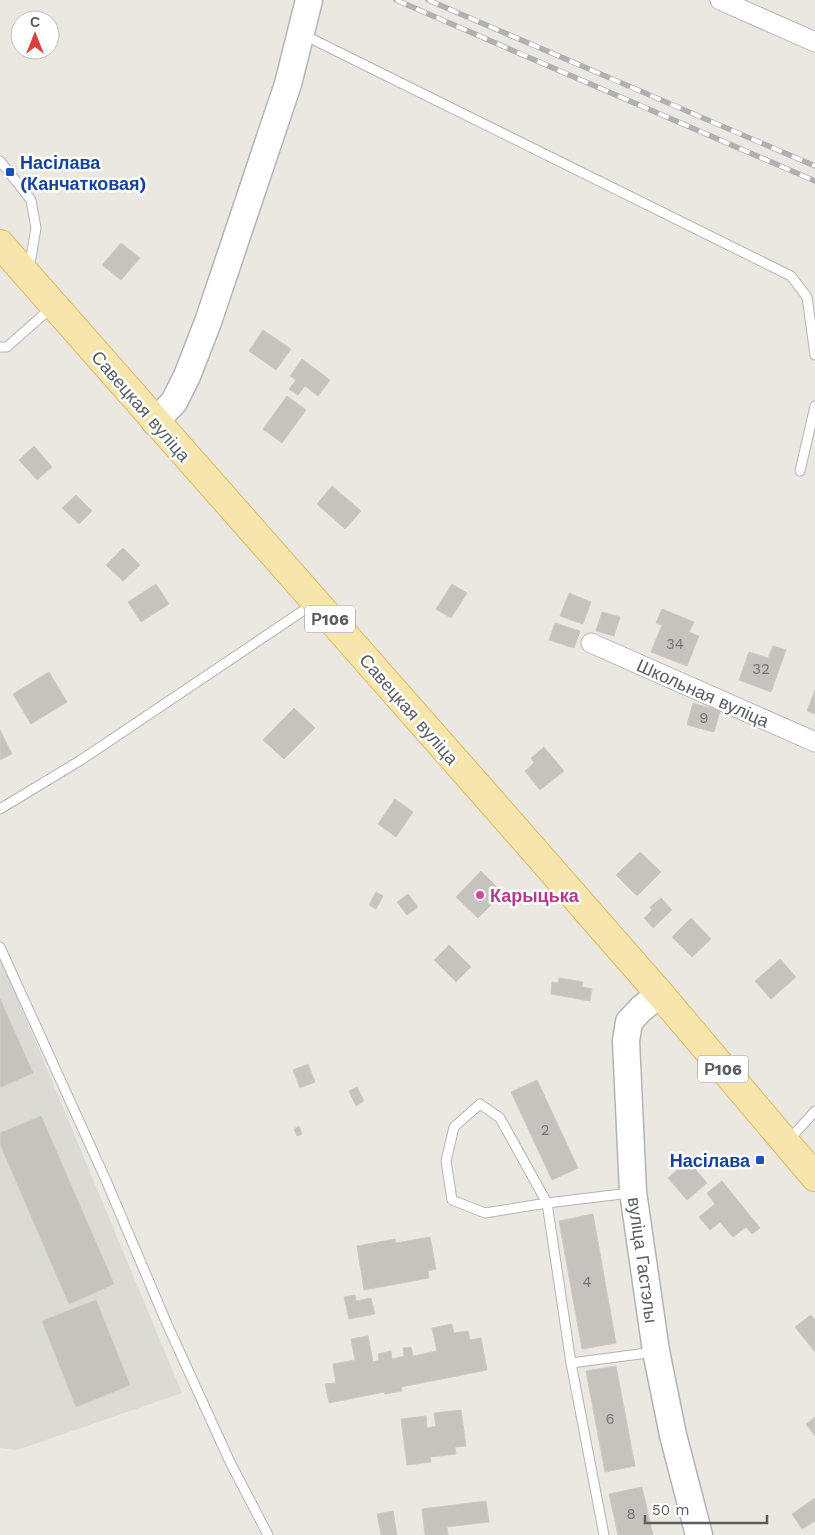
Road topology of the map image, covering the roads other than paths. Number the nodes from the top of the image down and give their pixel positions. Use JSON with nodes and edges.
{"nodes":[{"id":1,"x":309,"y":0,"type":"edge"},
{"id":2,"x":720,"y":0,"type":"edge"},
{"id":3,"x":302,"y":34,"type":"junction"},
{"id":4,"x":815,"y":42,"type":"edge"},
{"id":5,"x":0,"y":161,"type":"edge"},
{"id":6,"x":0,"y":244,"type":"edge"},
{"id":7,"x":28,"y":276,"type":"junction"},
{"id":8,"x":54,"y":306,"type":"junction"},
{"id":9,"x":0,"y":347,"type":"edge"},
{"id":10,"x":815,"y":355,"type":"edge"},
{"id":11,"x":815,"y":406,"type":"edge"},
{"id":12,"x":155,"y":422,"type":"junction"},
{"id":13,"x":800,"y":471,"type":"dead end"},
{"id":14,"x":315,"y":602,"type":"junction"},
{"id":15,"x":591,"y":643,"type":"dead end"},
{"id":16,"x":815,"y":742,"type":"edge"},
{"id":17,"x":0,"y":809,"type":"edge"},
{"id":18,"x":0,"y":948,"type":"edge"},
{"id":19,"x":660,"y":994,"type":"junction"},
{"id":20,"x":815,"y":1111,"type":"edge"},
{"id":21,"x":786,"y":1144,"type":"junction"},
{"id":22,"x":815,"y":1177,"type":"edge"},
{"id":23,"x":633,"y":1192,"type":"junction"},
{"id":24,"x":546,"y":1202,"type":"junction"},
{"id":25,"x":656,"y":1351,"type":"junction"},
{"id":26,"x":571,"y":1363,"type":"junction"},
{"id":27,"x":268,"y":1535,"type":"edge"},
{"id":28,"x":604,"y":1535,"type":"edge"},
{"id":29,"x":698,"y":1535,"type":"edge"}],
"edges":[{"from":1,"to":3,"type":"street"},
{"from":2,"to":4,"type":"street"},
{"from":3,"to":10,"type":"lane"},
{"from":3,"to":12,"type":"street"},
{"from":5,"to":7,"type":"lane"},
{"from":6,"to":7,"type":"main road","name":"Савецкая вуліца","number":"Р106"},
{"from":7,"to":8,"type":"main road","name":"Савецкая вуліца","number":"Р106"},
{"from":8,"to":9,"type":"lane"},
{"from":8,"to":12,"type":"main road","name":"Савецкая вуліца","number":"Р106"},
{"from":11,"to":13,"type":"lane"},
{"from":12,"to":14,"type":"main road","name":"Савецкая вуліца","number":"Р106"},
{"from":14,"to":17,"type":"lane"},
{"from":14,"to":19,"type":"main road","name":"Савецкая вуліца","number":"Р106"},
{"from":15,"to":16,"type":"street","name":"Школьная вуліца"},
{"from":18,"to":27,"type":"lane"},
{"from":19,"to":21,"type":"main road","name":"Савецкая вуліца","number":"Р106"},
{"from":19,"to":23,"type":"street","name":"вуліца Гастэлы"},
{"from":20,"to":21,"type":"lane"},
{"from":21,"to":22,"type":"main road","name":"Савецкая вуліца","number":"Р106"},
{"from":23,"to":24,"type":"lane"},
{"from":23,"to":25,"type":"street","name":"вуліца Гастэлы"},
{"from":24,"to":24,"type":"lane"},
{"from":24,"to":26,"type":"lane"},
{"from":25,"to":26,"type":"lane"},
{"from":25,"to":29,"type":"street","name":"вуліца Гастэлы"},
{"from":26,"to":28,"type":"lane"}]}
